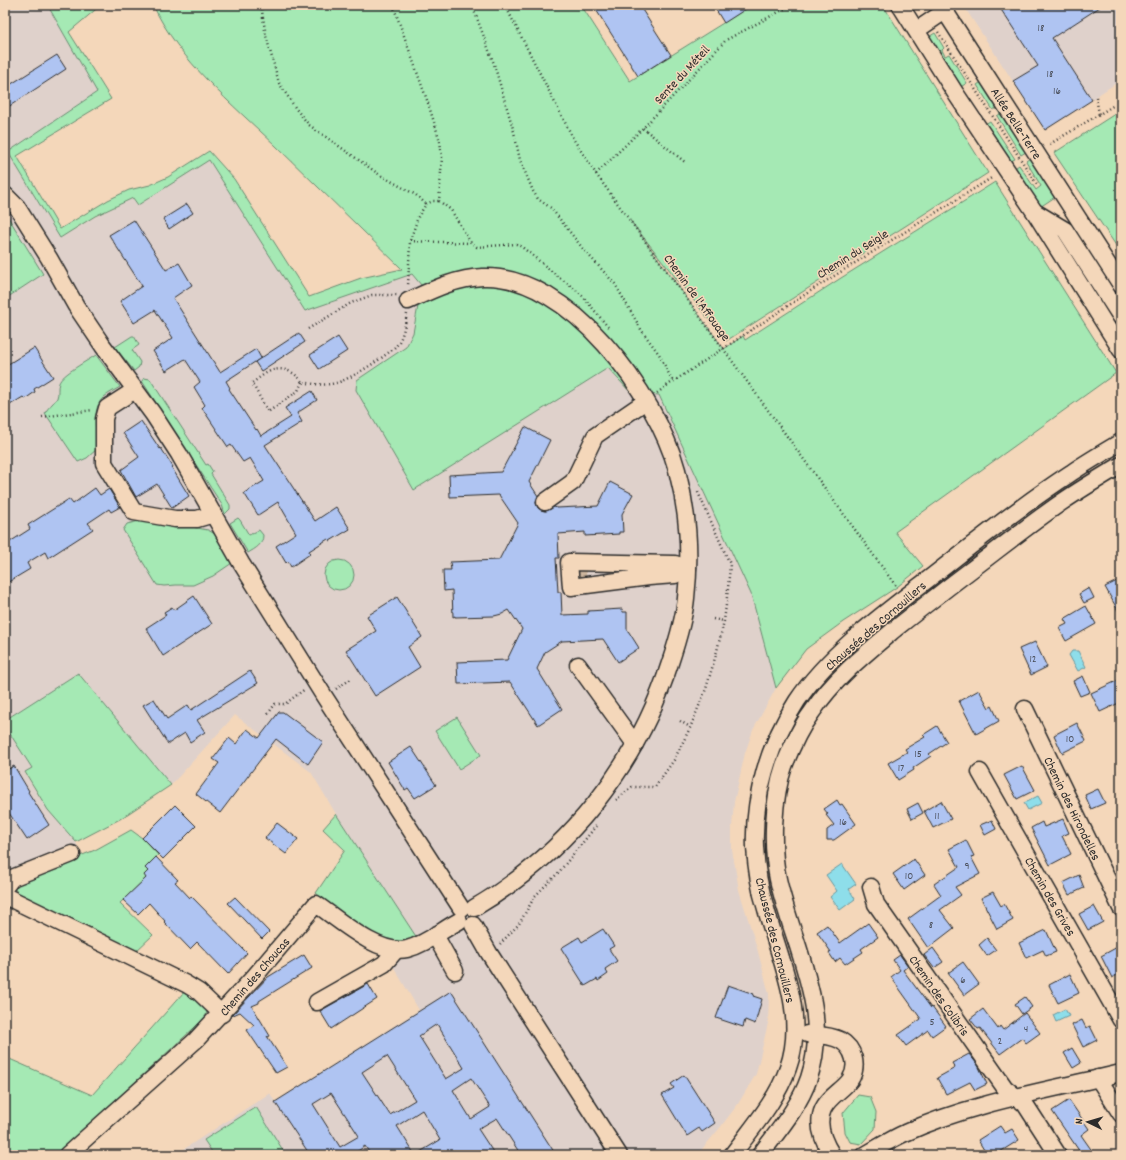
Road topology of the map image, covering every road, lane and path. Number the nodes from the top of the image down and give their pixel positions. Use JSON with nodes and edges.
{"nodes":[{"id":1,"x":261,"y":5,"type":"edge"},
{"id":2,"x":393,"y":5,"type":"edge"},
{"id":3,"x":472,"y":5,"type":"edge"},
{"id":4,"x":505,"y":5,"type":"edge"},
{"id":5,"x":792,"y":5,"type":"edge"},
{"id":6,"x":900,"y":5,"type":"edge"},
{"id":7,"x":943,"y":8,"type":"edge"},
{"id":8,"x":930,"y":21,"type":"junction"},
{"id":9,"x":916,"y":30,"type":"junction"},
{"id":10,"x":1096,"y":97,"type":"dead end"},
{"id":11,"x":1121,"y":101,"type":"edge"},
{"id":12,"x":1099,"y":114,"type":"junction"},
{"id":13,"x":643,"y":128,"type":"junction"},
{"id":14,"x":1050,"y":144,"type":"dead end"},
{"id":15,"x":686,"y":163,"type":"dead end"},
{"id":16,"x":596,"y":174,"type":"junction"},
{"id":17,"x":993,"y":177,"type":"dead end"},
{"id":18,"x":1038,"y":186,"type":"dead end"},
{"id":19,"x":5,"y":194,"type":"edge"},
{"id":20,"x":1064,"y":198,"type":"junction"},
{"id":21,"x":438,"y":201,"type":"junction"},
{"id":22,"x":426,"y":204,"type":"junction"},
{"id":23,"x":1040,"y":214,"type":"junction"},
{"id":24,"x":410,"y":241,"type":"junction"},
{"id":25,"x":471,"y":244,"type":"junction"},
{"id":26,"x":1121,"y":285,"type":"edge"},
{"id":27,"x":408,"y":301,"type":"junction"},
{"id":28,"x":1121,"y":317,"type":"edge"},
{"id":29,"x":308,"y":329,"type":"dead end"},
{"id":30,"x":613,"y":333,"type":"dead end"},
{"id":31,"x":724,"y":349,"type":"junction"},
{"id":32,"x":1121,"y":350,"type":"edge"},
{"id":33,"x":674,"y":381,"type":"junction"},
{"id":34,"x":302,"y":382,"type":"junction"},
{"id":35,"x":135,"y":390,"type":"junction"},
{"id":36,"x":646,"y":401,"type":"junction"},
{"id":37,"x":107,"y":408,"type":"junction"},
{"id":38,"x":42,"y":417,"type":"dead end"},
{"id":39,"x":1121,"y":442,"type":"edge"},
{"id":40,"x":1121,"y":465,"type":"edge"},
{"id":41,"x":545,"y":502,"type":"dead end"},
{"id":42,"x":214,"y":514,"type":"junction"},
{"id":43,"x":688,"y":568,"type":"junction"},
{"id":44,"x":586,"y":573,"type":"tunnel mouth"},
{"id":45,"x":897,"y":587,"type":"dead end"},
{"id":46,"x":713,"y":619,"type":"dead end"},
{"id":47,"x":724,"y":621,"type":"dead end"},
{"id":48,"x":578,"y":665,"type":"dead end"},
{"id":49,"x":351,"y":679,"type":"dead end"},
{"id":50,"x":305,"y":688,"type":"dead end"},
{"id":51,"x":334,"y":690,"type":"dead end"},
{"id":52,"x":1024,"y":709,"type":"dead end"},
{"id":53,"x":268,"y":714,"type":"dead end"},
{"id":54,"x":680,"y":721,"type":"dead end"},
{"id":55,"x":690,"y":727,"type":"dead end"},
{"id":56,"x":635,"y":744,"type":"junction"},
{"id":57,"x":980,"y":772,"type":"dead end"},
{"id":58,"x":72,"y":854,"type":"dead end"},
{"id":59,"x":5,"y":887,"type":"edge"},
{"id":60,"x":871,"y":887,"type":"dead end"},
{"id":61,"x":5,"y":896,"type":"edge"},
{"id":62,"x":1121,"y":908,"type":"edge"},
{"id":63,"x":467,"y":915,"type":"junction"},
{"id":64,"x":435,"y":935,"type":"junction"},
{"id":65,"x":396,"y":950,"type":"junction"},
{"id":66,"x":455,"y":971,"type":"dead end"},
{"id":67,"x":317,"y":1002,"type":"dead end"},
{"id":68,"x":222,"y":1014,"type":"junction"},
{"id":69,"x":1121,"y":1020,"type":"edge"},
{"id":70,"x":794,"y":1034,"type":"junction"},
{"id":71,"x":816,"y":1034,"type":"junction"},
{"id":72,"x":1121,"y":1073,"type":"edge"},
{"id":73,"x":1098,"y":1078,"type":"junction"},
{"id":74,"x":1016,"y":1098,"type":"junction"},
{"id":75,"x":1121,"y":1114,"type":"edge"},
{"id":76,"x":875,"y":1153,"type":"edge"},
{"id":77,"x":67,"y":1155,"type":"edge"},
{"id":78,"x":619,"y":1155,"type":"edge"},
{"id":79,"x":732,"y":1155,"type":"edge"},
{"id":80,"x":760,"y":1155,"type":"edge"},
{"id":81,"x":832,"y":1155,"type":"edge"},
{"id":82,"x":1058,"y":1155,"type":"edge"}],
"edges":[{"from":1,"to":22,"type":"path"},
{"from":2,"to":21,"type":"path"},
{"from":3,"to":33,"type":"path"},
{"from":4,"to":16,"type":"path","name":"Chemin de l'Affouage"},
{"from":5,"to":13,"type":"path","name":"Sente du Méteil"},
{"from":6,"to":9,"type":"street"},
{"from":7,"to":8,"type":"street"},
{"from":7,"to":20,"type":"street","name":"Allée Belle-Terre"},
{"from":8,"to":9,"type":"street"},
{"from":8,"to":18,"type":"path"},
{"from":9,"to":23,"type":"street"},
{"from":10,"to":12,"type":"path"},
{"from":11,"to":12,"type":"path"},
{"from":12,"to":14,"type":"path"},
{"from":13,"to":15,"type":"path"},
{"from":13,"to":16,"type":"path","name":"Sente du Méteil"},
{"from":16,"to":31,"type":"path","name":"Chemin de l'Affouage"},
{"from":17,"to":31,"type":"path","name":"Chemin du Seigle"},
{"from":19,"to":35,"type":"street"},
{"from":20,"to":23,"type":"street"},
{"from":20,"to":26,"type":"street","name":"Allée Belle-Terre"},
{"from":21,"to":22,"type":"path"},
{"from":21,"to":25,"type":"path"},
{"from":22,"to":24,"type":"path"},
{"from":23,"to":28,"type":"street"},
{"from":23,"to":32,"type":"street"},
{"from":24,"to":25,"type":"path"},
{"from":24,"to":27,"type":"path"},
{"from":25,"to":30,"type":"path"},
{"from":27,"to":29,"type":"path"},
{"from":27,"to":34,"type":"path"},
{"from":27,"to":36,"type":"street","name":"Chemin des Choucas"},
{"from":31,"to":33,"type":"path","name":"Chemin du Seigle"},
{"from":31,"to":45,"type":"path","name":"Chemin de l'Affouage"},
{"from":33,"to":36,"type":"path","name":"Chemin du Seigle"},
{"from":34,"to":34,"type":"path"},
{"from":35,"to":37,"type":"street"},
{"from":35,"to":42,"type":"street"},
{"from":36,"to":41,"type":"street"},
{"from":36,"to":43,"type":"street","name":"Chemin des Choucas"},
{"from":37,"to":38,"type":"path"},
{"from":37,"to":42,"type":"street"},
{"from":39,"to":70,"type":"street","name":"Chaussée des Cornouillers"},
{"from":40,"to":71,"type":"street","name":"Chaussée des Cornouillers"},
{"from":42,"to":63,"type":"street"},
{"from":43,"to":44,"type":"street"},
{"from":43,"to":56,"type":"street","name":"Chemin des Choucas"},
{"from":46,"to":47,"type":"path"},
{"from":48,"to":56,"type":"street"},
{"from":49,"to":51,"type":"path"},
{"from":50,"to":53,"type":"path"},
{"from":52,"to":62,"type":"street","name":"Chemin des Hirondelles"},
{"from":54,"to":55,"type":"path"},
{"from":56,"to":63,"type":"street","name":"Chemin des Choucas"},
{"from":57,"to":69,"type":"street","name":"Chemin des Grives"},
{"from":58,"to":59,"type":"street"},
{"from":60,"to":74,"type":"street","name":"Chemin des Colibris"},
{"from":61,"to":68,"type":"street"},
{"from":63,"to":64,"type":"street","name":"Chemin des Choucas"},
{"from":63,"to":78,"type":"street"},
{"from":64,"to":65,"type":"street","name":"Chemin des Choucas"},
{"from":64,"to":66,"type":"street"},
{"from":65,"to":67,"type":"street"},
{"from":65,"to":68,"type":"street","name":"Chemin des Choucas"},
{"from":68,"to":77,"type":"street","name":"Chemin des Choucas"},
{"from":70,"to":71,"type":"street"},
{"from":70,"to":79,"type":"street","name":"Chaussée des Cornouillers"},
{"from":71,"to":80,"type":"street","name":"Chaussée des Cornouillers"},
{"from":71,"to":81,"type":"street"},
{"from":72,"to":73,"type":"street"},
{"from":73,"to":74,"type":"street"},
{"from":73,"to":75,"type":"street"},
{"from":74,"to":76,"type":"street"},
{"from":74,"to":82,"type":"street","name":"Chemin des Colibris"}]}
